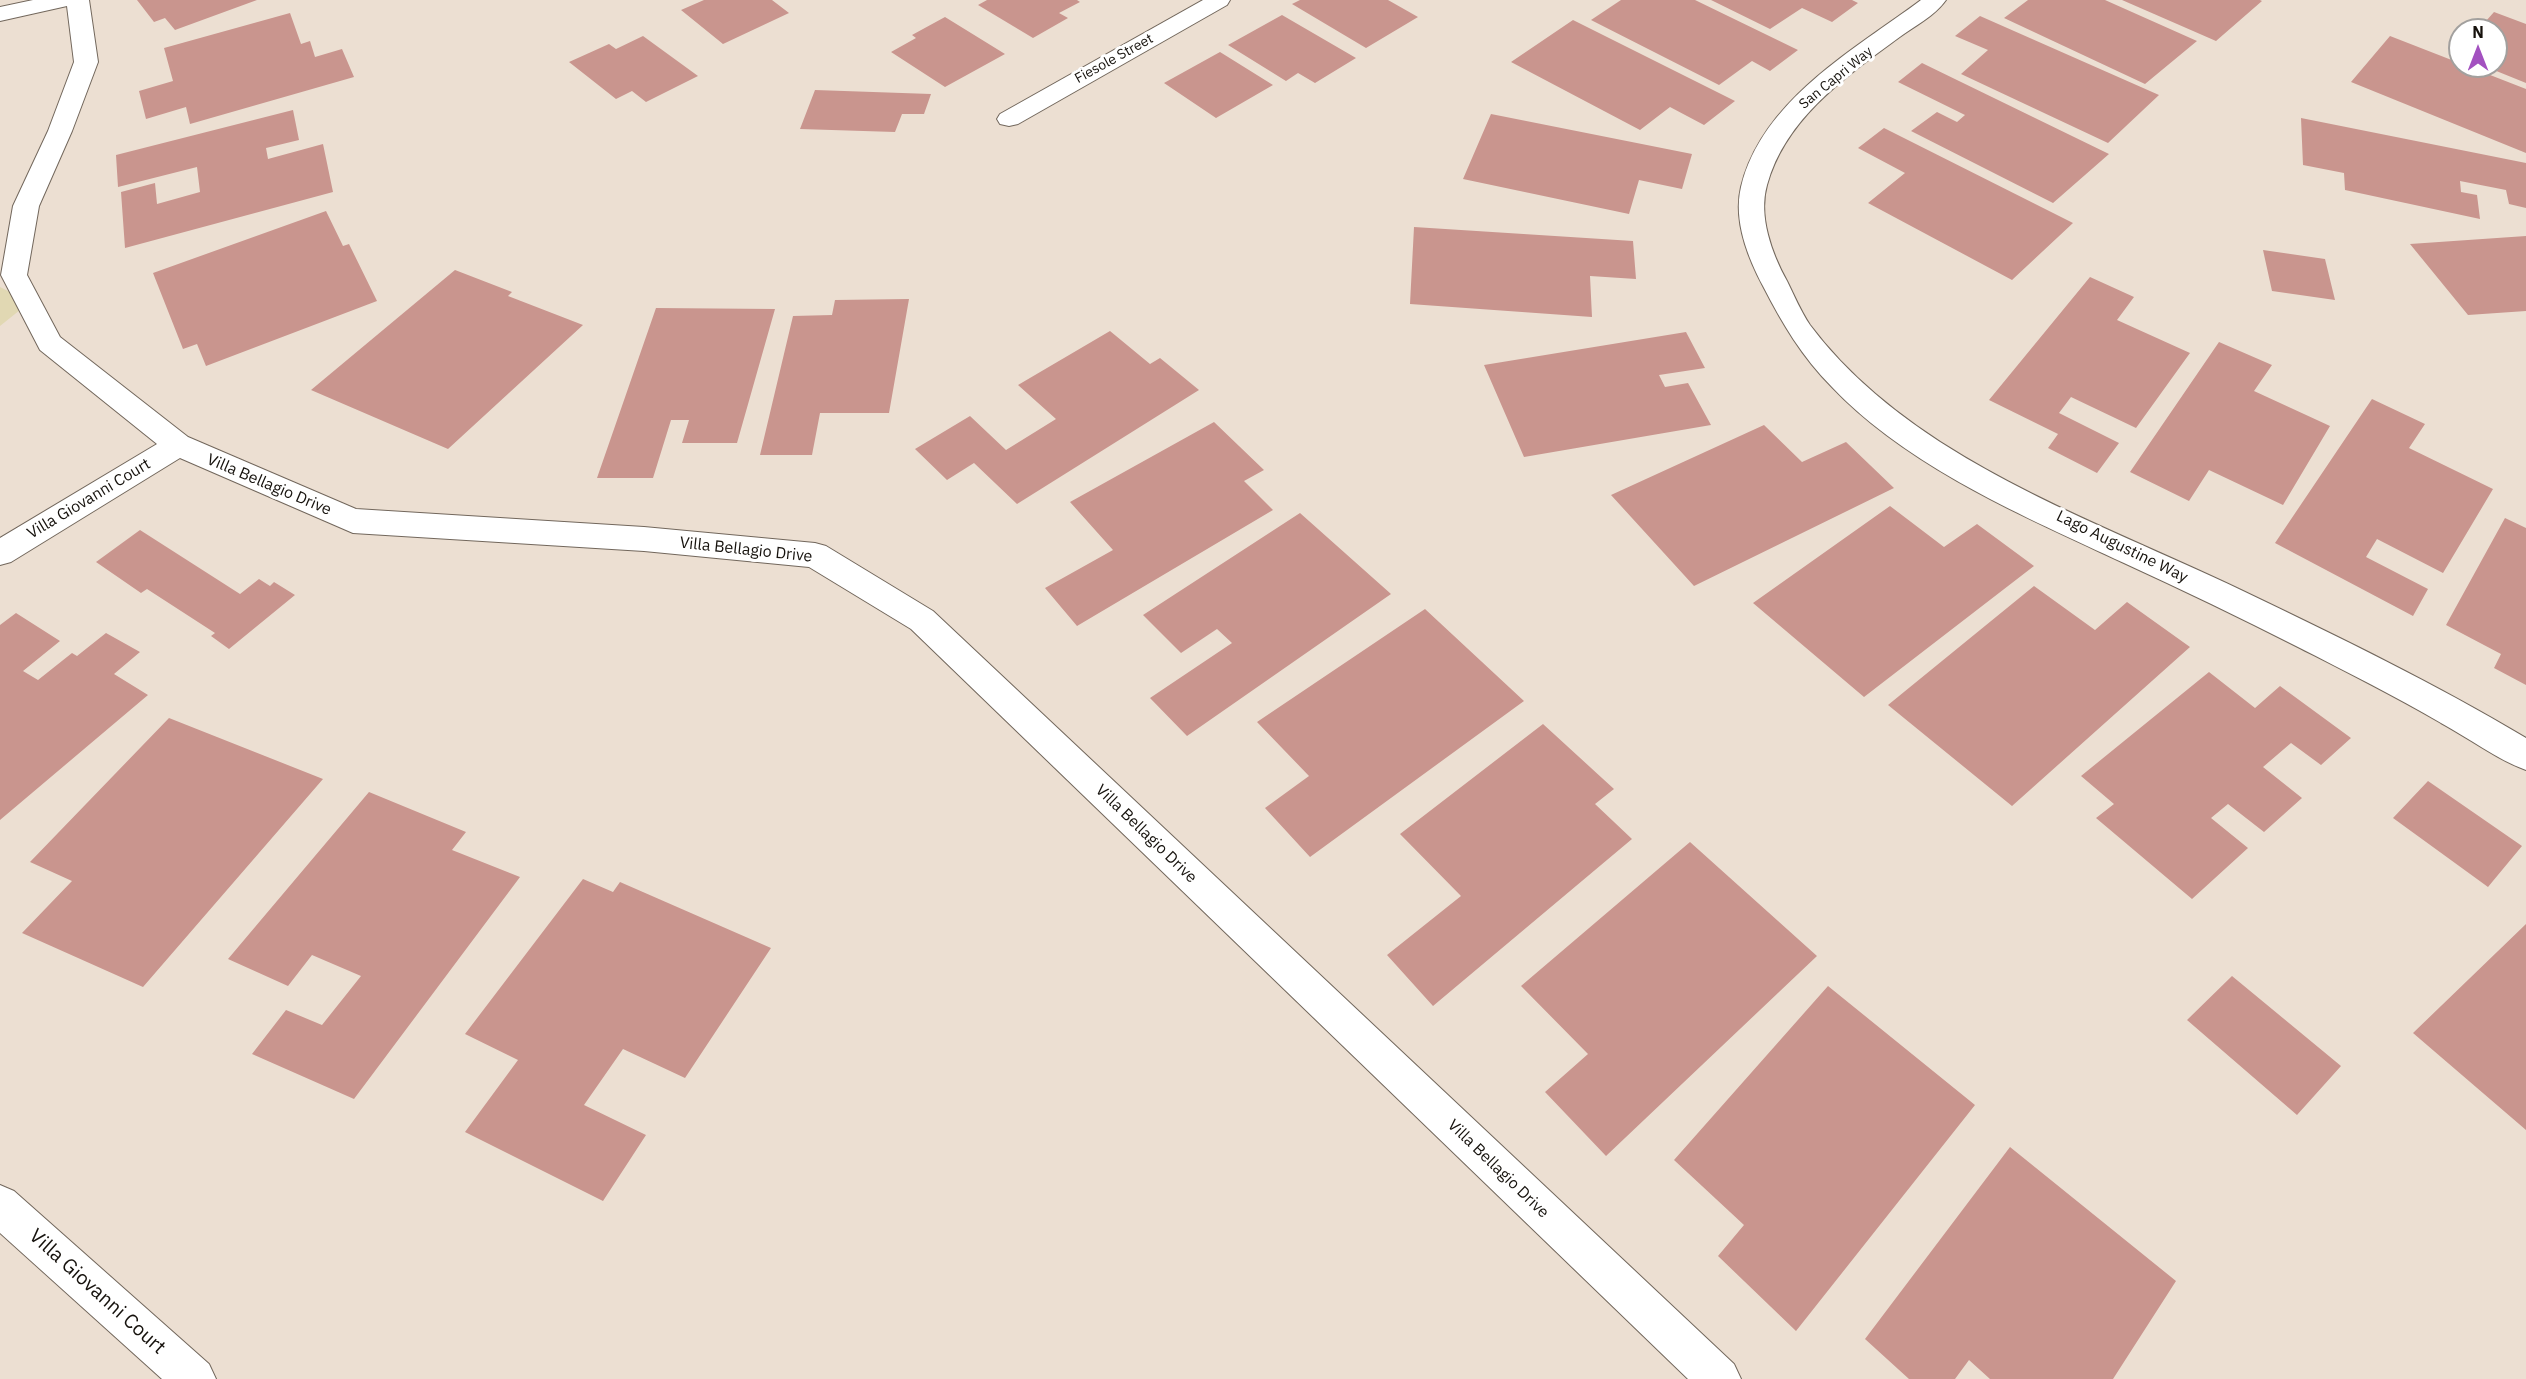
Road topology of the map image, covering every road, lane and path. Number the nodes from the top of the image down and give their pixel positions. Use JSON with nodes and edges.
{"nodes":[{"id":1,"x":63,"y":0,"type":"edge"},
{"id":2,"x":78,"y":0,"type":"edge"},
{"id":3,"x":1935,"y":0,"type":"edge"},
{"id":4,"x":1201,"y":3,"type":"edge"},
{"id":5,"x":0,"y":14,"type":"edge"},
{"id":6,"x":1009,"y":118,"type":"dead end"},
{"id":7,"x":1770,"y":278,"type":"joint"},
{"id":8,"x":178,"y":445,"type":"junction"},
{"id":9,"x":0,"y":553,"type":"edge"},
{"id":10,"x":2526,"y":755,"type":"edge"},
{"id":11,"x":0,"y":1205,"type":"edge"},
{"id":12,"x":194,"y":1379,"type":"edge"},
{"id":13,"x":1719,"y":1379,"type":"edge"}],
"edges":[{"from":1,"to":5,"type":"street"},
{"from":2,"to":8,"type":"street","name":"Villa Bellagio Drive"},
{"from":3,"to":7,"type":"street","name":"San Capri Way"},
{"from":4,"to":6,"type":"street","name":"Fiesole Street"},
{"from":7,"to":10,"type":"street","name":"Lago Augustine Way"},
{"from":8,"to":9,"type":"street","name":"Villa Giovanni Court"},
{"from":8,"to":13,"type":"street","name":"Villa Bellagio Drive"},
{"from":11,"to":12,"type":"street","name":"Villa Giovanni Court"}]}
